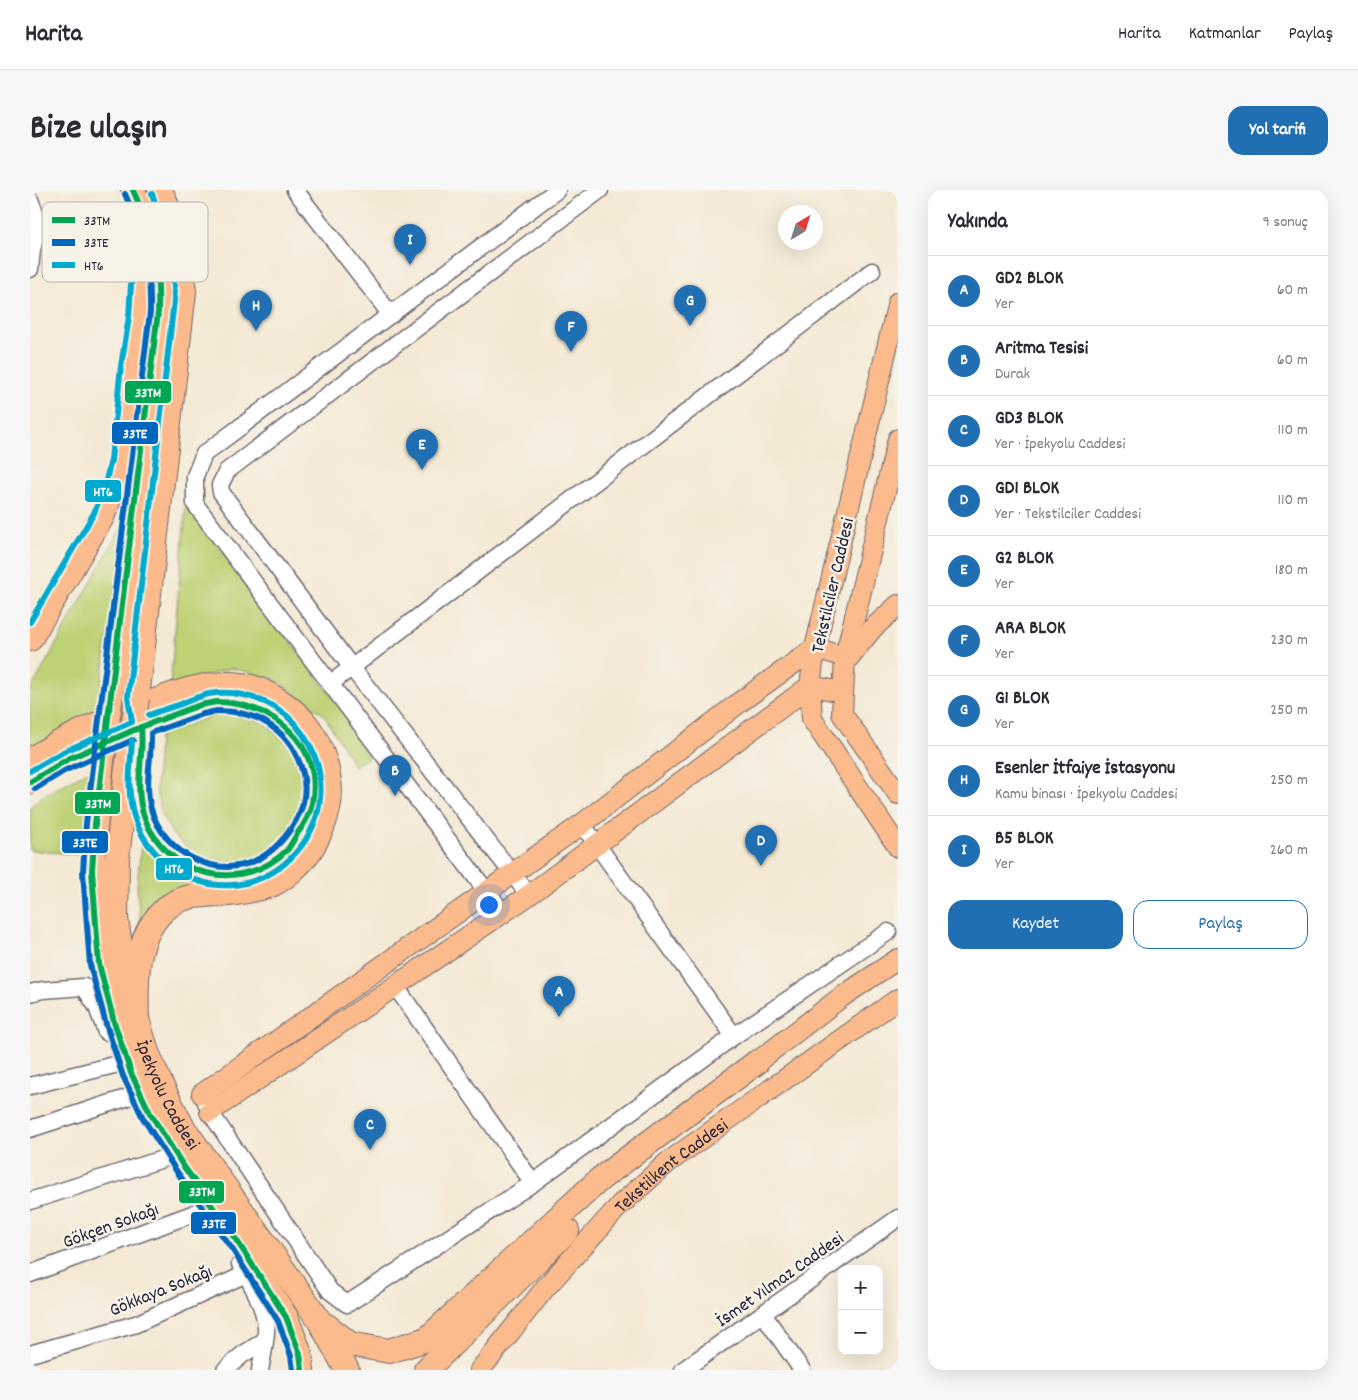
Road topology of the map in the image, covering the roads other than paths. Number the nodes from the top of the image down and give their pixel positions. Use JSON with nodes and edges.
{"nodes":[{"id":1,"x":133,"y":190,"type":"edge"},
{"id":2,"x":160,"y":190,"type":"edge"},
{"id":3,"x":295,"y":190,"type":"edge"},
{"id":4,"x":557,"y":190,"type":"edge"},
{"id":5,"x":595,"y":191,"type":"edge"},
{"id":6,"x":30,"y":201,"type":"edge"},
{"id":7,"x":139,"y":202,"type":"edge"},
{"id":8,"x":166,"y":202,"type":"edge"},
{"id":9,"x":30,"y":269,"type":"edge"},
{"id":10,"x":872,"y":271,"type":"dead end"},
{"id":11,"x":141,"y":282,"type":"edge"},
{"id":12,"x":159,"y":282,"type":"edge"},
{"id":13,"x":183,"y":282,"type":"edge"},
{"id":14,"x":898,"y":302,"type":"edge"},
{"id":15,"x":391,"y":315,"type":"junction"},
{"id":16,"x":898,"y":439,"type":"edge"},
{"id":17,"x":898,"y":606,"type":"edge"},
{"id":18,"x":30,"y":638,"type":"edge"},
{"id":19,"x":815,"y":648,"type":"junction"},
{"id":20,"x":845,"y":660,"type":"junction"},
{"id":21,"x":352,"y":668,"type":"junction"},
{"id":22,"x":330,"y":684,"type":"junction"},
{"id":23,"x":810,"y":686,"type":"junction"},
{"id":24,"x":842,"y":692,"type":"junction"},
{"id":25,"x":30,"y":760,"type":"edge"},
{"id":26,"x":132,"y":774,"type":"junction"},
{"id":27,"x":30,"y":782,"type":"edge"},
{"id":28,"x":898,"y":794,"type":"edge"},
{"id":29,"x":582,"y":824,"type":"junction"},
{"id":30,"x":597,"y":846,"type":"junction"},
{"id":31,"x":898,"y":847,"type":"edge"},
{"id":32,"x":513,"y":872,"type":"junction"},
{"id":33,"x":488,"y":891,"type":"junction"},
{"id":34,"x":529,"y":895,"type":"junction"},
{"id":35,"x":502,"y":912,"type":"junction"},
{"id":36,"x":888,"y":932,"type":"dead end"},
{"id":37,"x":898,"y":959,"type":"edge"},
{"id":38,"x":382,"y":966,"type":"junction"},
{"id":39,"x":396,"y":987,"type":"junction"},
{"id":40,"x":30,"y":993,"type":"edge"},
{"id":41,"x":895,"y":1002,"type":"edge"},
{"id":42,"x":137,"y":1019,"type":"junction"},
{"id":43,"x":734,"y":1036,"type":"junction"},
{"id":44,"x":757,"y":1062,"type":"junction"},
{"id":45,"x":118,"y":1064,"type":"junction"},
{"id":46,"x":30,"y":1086,"type":"edge"},
{"id":47,"x":202,"y":1094,"type":"joint"},
{"id":48,"x":129,"y":1097,"type":"junction"},
{"id":49,"x":210,"y":1112,"type":"junction"},
{"id":50,"x":30,"y":1129,"type":"edge"},
{"id":51,"x":169,"y":1156,"type":"junction"},
{"id":52,"x":533,"y":1183,"type":"junction"},
{"id":53,"x":30,"y":1201,"type":"edge"},
{"id":54,"x":203,"y":1210,"type":"junction"},
{"id":55,"x":898,"y":1218,"type":"edge"},
{"id":56,"x":30,"y":1274,"type":"edge"},
{"id":57,"x":246,"y":1274,"type":"junction"},
{"id":58,"x":763,"y":1314,"type":"junction"},
{"id":59,"x":319,"y":1320,"type":"junction"},
{"id":60,"x":264,"y":1341,"type":"junction"},
{"id":61,"x":30,"y":1354,"type":"edge"},
{"id":62,"x":225,"y":1370,"type":"edge"},
{"id":63,"x":260,"y":1370,"type":"edge"},
{"id":64,"x":302,"y":1370,"type":"edge"},
{"id":65,"x":347,"y":1370,"type":"edge"},
{"id":66,"x":426,"y":1370,"type":"edge"},
{"id":67,"x":480,"y":1370,"type":"edge"},
{"id":68,"x":683,"y":1370,"type":"edge"},
{"id":69,"x":802,"y":1370,"type":"edge"}],
"edges":[{"from":1,"to":7,"type":"highway","name":"İpekyolu Caddesi","bridge":true},
{"from":2,"to":8,"type":"highway","bridge":true},
{"from":3,"to":15,"type":"street"},
{"from":4,"to":15,"type":"street"},
{"from":5,"to":21,"type":"street"},
{"from":6,"to":9,"type":"street"},
{"from":10,"to":21,"type":"street"},
{"from":11,"to":18,"type":"highway"},
{"from":12,"to":64,"type":"highway","name":"İpekyolu Caddesi","bridge":true},
{"from":13,"to":26,"type":"highway","bridge":true},
{"from":14,"to":19,"type":"main road","name":"Tekstilciler Caddesi"},
{"from":15,"to":22,"type":"street"},
{"from":16,"to":20,"type":"main road","name":"Tekstilciler Caddesi"},
{"from":17,"to":20,"type":"main road"},
{"from":19,"to":20,"type":"main road"},
{"from":19,"to":23,"type":"main road","name":"Tekstilciler Caddesi"},
{"from":19,"to":29,"type":"main road"},
{"from":20,"to":24,"type":"main road","name":"Tekstilciler Caddesi"},
{"from":21,"to":22,"type":"street"},
{"from":21,"to":32,"type":"street"},
{"from":22,"to":33,"type":"street"},
{"from":23,"to":24,"type":"main road"},
{"from":23,"to":30,"type":"main road"},
{"from":23,"to":31,"type":"main road","name":"Tekstilciler Caddesi"},
{"from":24,"to":28,"type":"main road","name":"Tekstilciler Caddesi"},
{"from":25,"to":42,"type":"highway"},
{"from":26,"to":27,"type":"highway"},
{"from":26,"to":42,"type":"highway","name":"İpekyolu Caddesi"},
{"from":29,"to":30,"type":"street"},
{"from":29,"to":32,"type":"main road"},
{"from":30,"to":34,"type":"main road"},
{"from":30,"to":43,"type":"street"},
{"from":32,"to":33,"type":"main road"},
{"from":32,"to":34,"type":"street"},
{"from":33,"to":35,"type":"street"},
{"from":33,"to":38,"type":"main road"},
{"from":34,"to":35,"type":"main road"},
{"from":35,"to":39,"type":"main road"},
{"from":36,"to":43,"type":"street"},
{"from":37,"to":44,"type":"main road"},
{"from":38,"to":39,"type":"main road"},
{"from":38,"to":47,"type":"main road"},
{"from":39,"to":49,"type":"main road"},
{"from":39,"to":52,"type":"street"},
{"from":40,"to":45,"type":"street"},
{"from":41,"to":67,"type":"main road","name":"Tekstilkent Caddesi"},
{"from":42,"to":59,"type":"highway","name":"İpekyolu Caddesi"},
{"from":43,"to":52,"type":"street"},
{"from":44,"to":59,"type":"highway"},
{"from":44,"to":66,"type":"highway"},
{"from":45,"to":46,"type":"street"},
{"from":45,"to":48,"type":"street"},
{"from":47,"to":49,"type":"street"},
{"from":48,"to":50,"type":"street"},
{"from":48,"to":51,"type":"street"},
{"from":49,"to":52,"type":"street"},
{"from":51,"to":53,"type":"street"},
{"from":51,"to":54,"type":"street"},
{"from":54,"to":56,"type":"street","name":"Gökçen Sokağı"},
{"from":54,"to":57,"type":"street"},
{"from":55,"to":58,"type":"street","name":"İsmet Yılmaz Caddesi"},
{"from":57,"to":60,"type":"street"},
{"from":57,"to":61,"type":"street","name":"Gökkaya Sokağı"},
{"from":58,"to":68,"type":"street","name":"İsmet Yılmaz Caddesi"},
{"from":58,"to":69,"type":"street"},
{"from":59,"to":65,"type":"highway","name":"İpekyolu Caddesi"},
{"from":60,"to":62,"type":"street"},
{"from":60,"to":63,"type":"street"}]}
